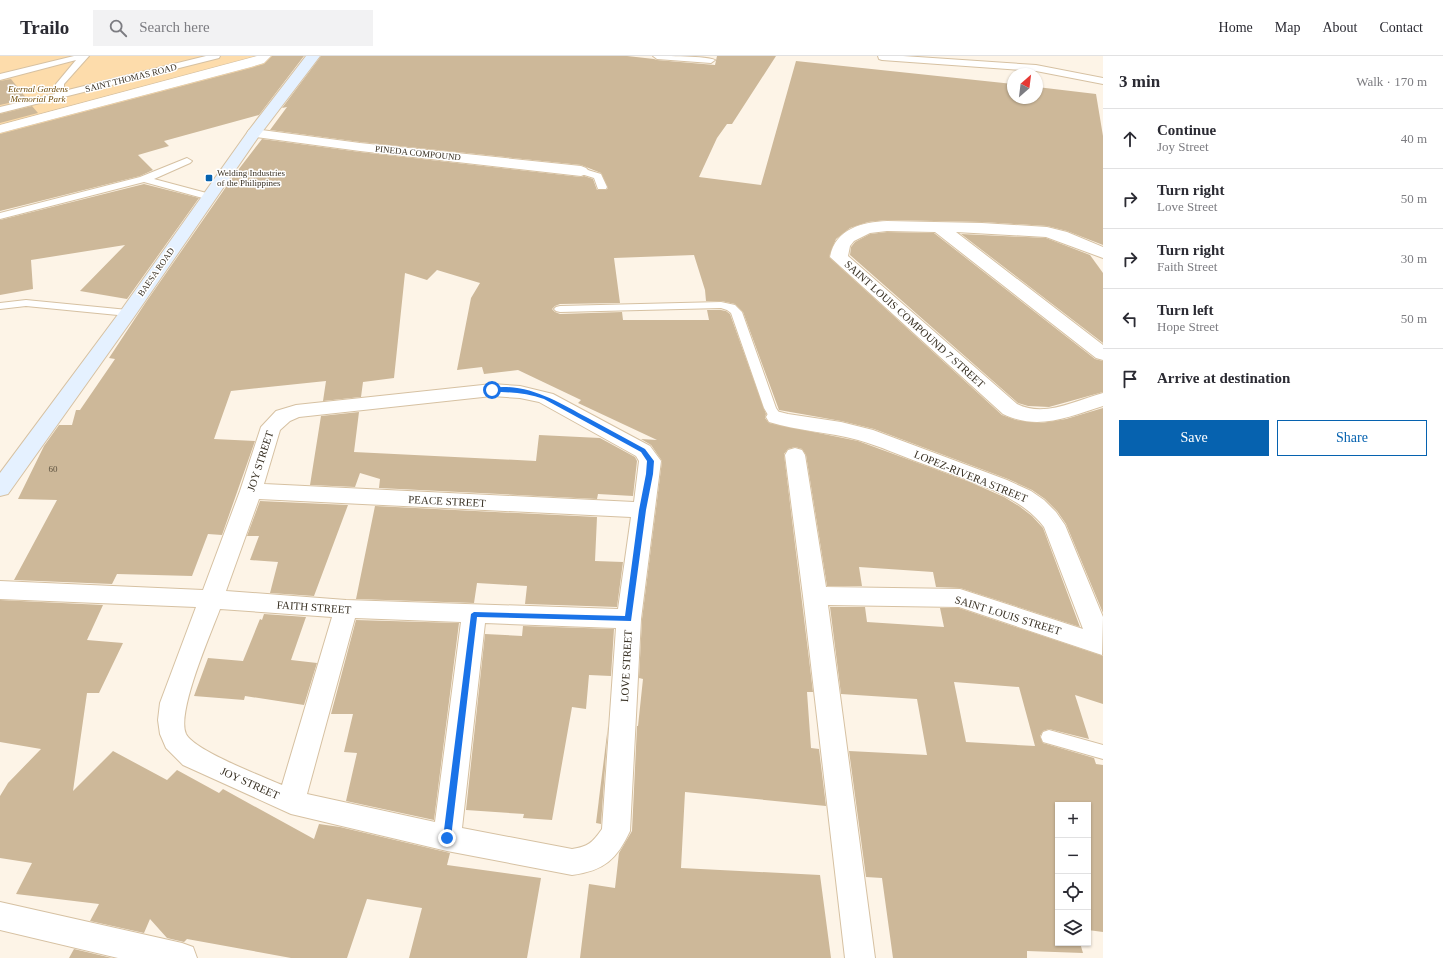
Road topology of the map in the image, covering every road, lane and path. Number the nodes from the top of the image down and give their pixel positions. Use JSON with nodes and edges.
{"nodes":[{"id":1,"x":84,"y":56,"type":"edge"},
{"id":2,"x":191,"y":56,"type":"edge"},
{"id":3,"x":216,"y":56,"type":"edge"},
{"id":4,"x":265,"y":56,"type":"edge"},
{"id":5,"x":313,"y":56,"type":"edge"},
{"id":6,"x":657,"y":56,"type":"edge"},
{"id":7,"x":882,"y":57,"type":"dead end"},
{"id":8,"x":711,"y":60,"type":"dead end"},
{"id":9,"x":184,"y":64,"type":"junction"},
{"id":10,"x":0,"y":77,"type":"edge"},
{"id":11,"x":1103,"y":81,"type":"edge"},
{"id":12,"x":58,"y":96,"type":"junction"},
{"id":13,"x":0,"y":110,"type":"edge"},
{"id":14,"x":74,"y":110,"type":"junction"},
{"id":15,"x":0,"y":129,"type":"edge"},
{"id":16,"x":254,"y":133,"type":"junction"},
{"id":17,"x":187,"y":161,"type":"dead end"},
{"id":18,"x":581,"y":170,"type":"joint"},
{"id":19,"x":144,"y":179,"type":"junction"},
{"id":20,"x":602,"y":187,"type":"dead end"},
{"id":21,"x":210,"y":197,"type":"junction"},
{"id":22,"x":0,"y":216,"type":"edge"},
{"id":23,"x":939,"y":227,"type":"junction"},
{"id":24,"x":1103,"y":253,"type":"edge"},
{"id":25,"x":0,"y":306,"type":"edge"},
{"id":26,"x":560,"y":309,"type":"dead end"},
{"id":27,"x":128,"y":313,"type":"junction"},
{"id":28,"x":1103,"y":354,"type":"edge"},
{"id":29,"x":1103,"y":399,"type":"edge"},
{"id":30,"x":776,"y":417,"type":"joint"},
{"id":31,"x":643,"y":451,"type":"joint"},
{"id":32,"x":795,"y":455,"type":"dead end"},
{"id":33,"x":0,"y":489,"type":"edge"},
{"id":34,"x":251,"y":492,"type":"junction"},
{"id":35,"x":643,"y":510,"type":"junction"},
{"id":36,"x":0,"y":590,"type":"edge"},
{"id":37,"x":815,"y":596,"type":"junction"},
{"id":38,"x":210,"y":599,"type":"junction"},
{"id":39,"x":346,"y":609,"type":"junction"},
{"id":40,"x":474,"y":614,"type":"junction"},
{"id":41,"x":629,"y":619,"type":"junction"},
{"id":42,"x":1103,"y":645,"type":"edge"},
{"id":43,"x":1049,"y":737,"type":"dead end"},
{"id":44,"x":1103,"y":752,"type":"edge"},
{"id":45,"x":291,"y":802,"type":"junction"},
{"id":46,"x":447,"y":838,"type":"junction"},
{"id":47,"x":599,"y":855,"type":"joint"},
{"id":48,"x":0,"y":916,"type":"edge"},
{"id":49,"x":182,"y":958,"type":"edge"},
{"id":50,"x":860,"y":958,"type":"edge"}],
"edges":[{"from":1,"to":10,"type":"lane"},
{"from":1,"to":12,"type":"lane"},
{"from":2,"to":9,"type":"lane"},
{"from":3,"to":9,"type":"lane","name":"SAINT THOMAS ROAD"},
{"from":4,"to":14,"type":"street"},
{"from":5,"to":16,"type":"main road","name":"BAESA ROAD"},
{"from":6,"to":8,"type":"lane"},
{"from":7,"to":11,"type":"lane"},
{"from":9,"to":12,"type":"lane","name":"SAINT THOMAS ROAD"},
{"from":12,"to":13,"type":"lane","name":"SAINT THOMAS ROAD"},
{"from":12,"to":14,"type":"street"},
{"from":14,"to":15,"type":"street"},
{"from":16,"to":18,"type":"street","name":"PINEDA COMPOUND"},
{"from":16,"to":21,"type":"main road","name":"BAESA ROAD"},
{"from":17,"to":19,"type":"lane"},
{"from":18,"to":20,"type":"lane"},
{"from":19,"to":21,"type":"lane"},
{"from":19,"to":22,"type":"lane"},
{"from":21,"to":27,"type":"main road","name":"BAESA ROAD"},
{"from":23,"to":24,"type":"street","name":"SAINT LOUIS COMPOUND 7 STREET"},
{"from":23,"to":28,"type":"street"},
{"from":23,"to":29,"type":"street","name":"SAINT LOUIS COMPOUND 7 STREET"},
{"from":25,"to":27,"type":"lane"},
{"from":26,"to":30,"type":"lane"},
{"from":27,"to":33,"type":"main road","name":"BAESA ROAD"},
{"from":30,"to":42,"type":"street","name":"LOPEZ-RIVERA STREET"},
{"from":31,"to":34,"type":"street","name":"JOY STREET"},
{"from":31,"to":35,"type":"street","name":"LOVE STREET"},
{"from":32,"to":37,"type":"street"},
{"from":34,"to":35,"type":"street","name":"PEACE STREET"},
{"from":34,"to":38,"type":"street","name":"JOY STREET"},
{"from":35,"to":41,"type":"street","name":"LOVE STREET"},
{"from":36,"to":38,"type":"street","name":"FAITH STREET"},
{"from":37,"to":42,"type":"street","name":"SAINT LOUIS STREET"},
{"from":37,"to":50,"type":"street"},
{"from":38,"to":39,"type":"street","name":"FAITH STREET"},
{"from":38,"to":45,"type":"street","name":"JOY STREET"},
{"from":39,"to":40,"type":"street","name":"FAITH STREET"},
{"from":39,"to":45,"type":"street","name":"JOY STREET"},
{"from":40,"to":41,"type":"street","name":"FAITH STREET"},
{"from":40,"to":46,"type":"street"},
{"from":41,"to":47,"type":"street","name":"LOVE STREET"},
{"from":43,"to":44,"type":"lane"},
{"from":45,"to":46,"type":"street","name":"JOY STREET"},
{"from":46,"to":47,"type":"street","name":"JOY STREET"},
{"from":48,"to":49,"type":"street"}]}
